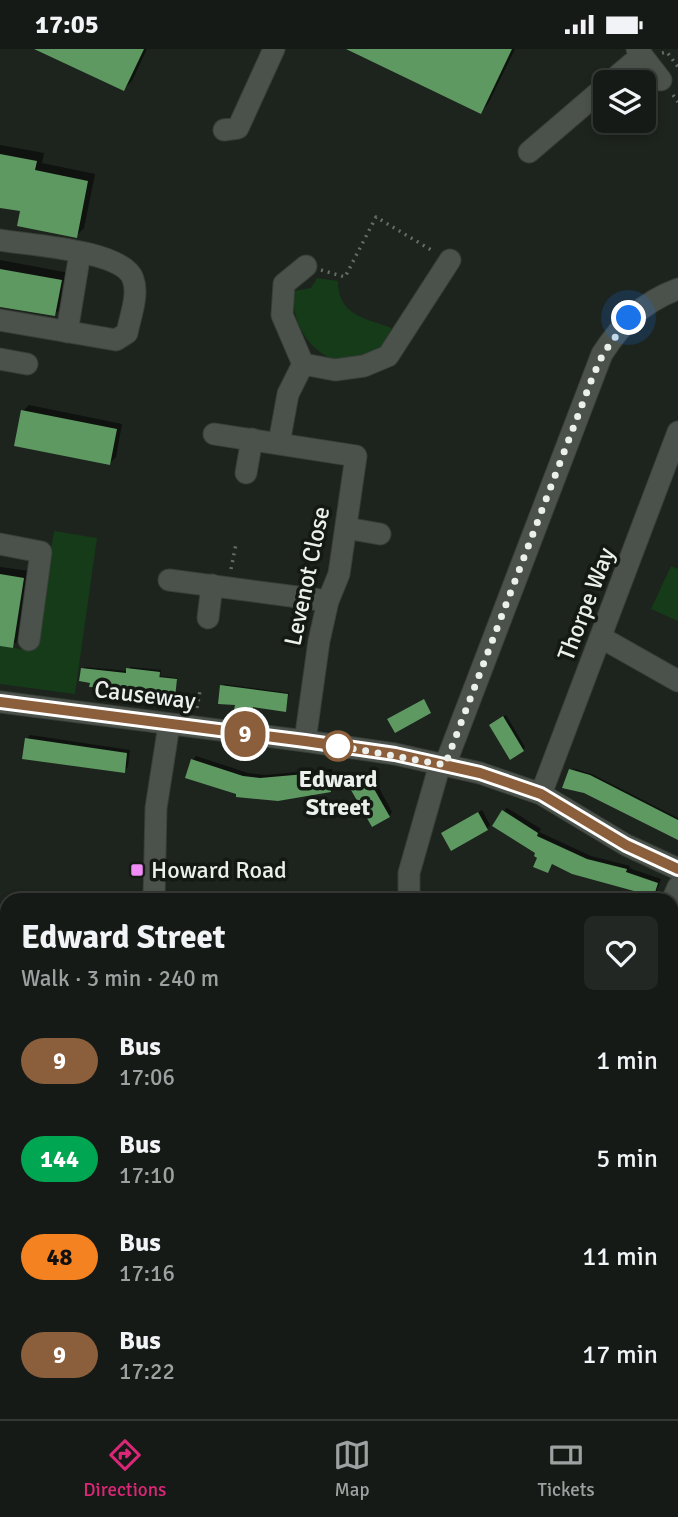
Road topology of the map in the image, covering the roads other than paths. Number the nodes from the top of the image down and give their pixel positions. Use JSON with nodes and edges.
{"nodes":[{"id":1,"x":274,"y":49,"type":"edge"},
{"id":2,"x":640,"y":52,"type":"edge"},
{"id":3,"x":622,"y":70,"type":"edge"},
{"id":4,"x":661,"y":79,"type":"dead end"},
{"id":5,"x":593,"y":97,"type":"edge"},
{"id":6,"x":224,"y":130,"type":"dead end"},
{"id":7,"x":528,"y":152,"type":"dead end"},
{"id":8,"x":0,"y":240,"type":"edge"},
{"id":9,"x":80,"y":253,"type":"junction"},
{"id":10,"x":450,"y":260,"type":"road end"},
{"id":11,"x":306,"y":266,"type":"road end"},
{"id":12,"x":678,"y":289,"type":"edge"},
{"id":13,"x":0,"y":320,"type":"edge"},
{"id":14,"x":67,"y":332,"type":"junction"},
{"id":15,"x":0,"y":359,"type":"edge"},
{"id":16,"x":27,"y":364,"type":"dead end"},
{"id":17,"x":303,"y":364,"type":"junction"},
{"id":18,"x":678,"y":432,"type":"edge"},
{"id":19,"x":214,"y":434,"type":"dead end"},
{"id":20,"x":252,"y":439,"type":"junction"},
{"id":21,"x":279,"y":443,"type":"junction"},
{"id":22,"x":246,"y":473,"type":"dead end"},
{"id":23,"x":346,"y":529,"type":"junction"},
{"id":24,"x":380,"y":534,"type":"dead end"},
{"id":25,"x":0,"y":544,"type":"edge"},
{"id":26,"x":169,"y":580,"type":"dead end"},
{"id":27,"x":220,"y":586,"type":"junction"},
{"id":28,"x":328,"y":601,"type":"junction"},
{"id":29,"x":208,"y":618,"type":"dead end"},
{"id":30,"x":602,"y":638,"type":"junction"},
{"id":31,"x":29,"y":640,"type":"dead end"},
{"id":32,"x":678,"y":681,"type":"edge"},
{"id":33,"x":0,"y":702,"type":"edge"},
{"id":34,"x":169,"y":725,"type":"junction"},
{"id":35,"x":305,"y":741,"type":"junction"},
{"id":36,"x":443,"y":764,"type":"junction"},
{"id":37,"x":541,"y":794,"type":"junction"},
{"id":38,"x":678,"y":869,"type":"edge"},
{"id":39,"x":155,"y":893,"type":"edge"},
{"id":40,"x":409,"y":893,"type":"edge"}],
"edges":[{"from":1,"to":6,"type":"street"},
{"from":2,"to":3,"type":"street"},
{"from":2,"to":4,"type":"street"},
{"from":5,"to":7,"type":"street"},
{"from":8,"to":9,"type":"street"},
{"from":9,"to":14,"type":"street"},
{"from":9,"to":14,"type":"street"},
{"from":10,"to":17,"type":"street"},
{"from":11,"to":17,"type":"street"},
{"from":12,"to":36,"type":"street"},
{"from":13,"to":14,"type":"street"},
{"from":15,"to":16,"type":"street"},
{"from":17,"to":21,"type":"street"},
{"from":18,"to":30,"type":"street","name":"Thorpe Way"},
{"from":19,"to":20,"type":"street","name":"Levenot Close"},
{"from":20,"to":21,"type":"street","name":"Levenot Close"},
{"from":20,"to":22,"type":"street"},
{"from":21,"to":23,"type":"street","name":"Levenot Close"},
{"from":23,"to":24,"type":"street"},
{"from":23,"to":28,"type":"street","name":"Levenot Close"},
{"from":25,"to":31,"type":"street"},
{"from":26,"to":27,"type":"street"},
{"from":27,"to":28,"type":"street"},
{"from":27,"to":29,"type":"street"},
{"from":28,"to":35,"type":"street","name":"Levenot Close"},
{"from":30,"to":32,"type":"street"},
{"from":30,"to":37,"type":"street","name":"Thorpe Way"},
{"from":33,"to":34,"type":"street","name":"Causeway"},
{"from":34,"to":35,"type":"street","name":"Causeway"},
{"from":34,"to":39,"type":"street"},
{"from":35,"to":36,"type":"street","name":"Causeway"},
{"from":36,"to":37,"type":"street","name":"Causeway"},
{"from":36,"to":40,"type":"street"},
{"from":37,"to":38,"type":"street","name":"Causeway"}]}
